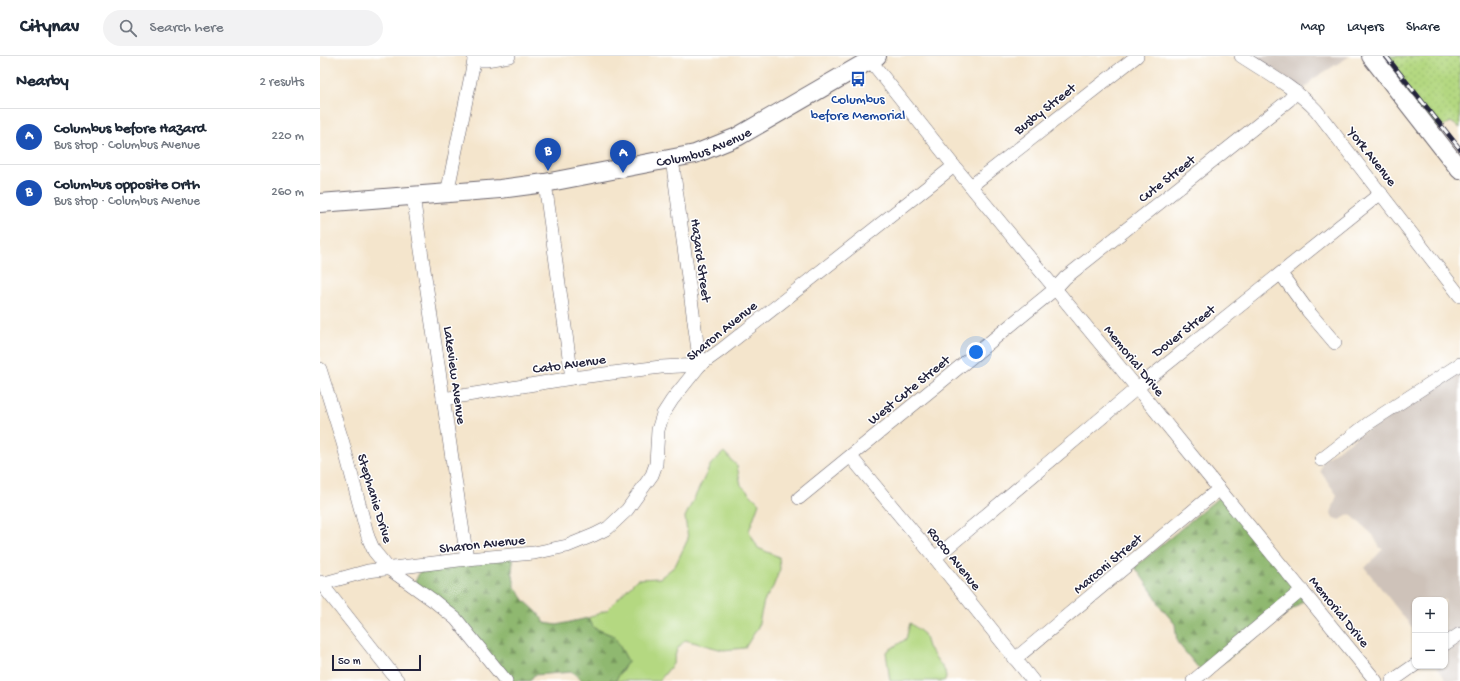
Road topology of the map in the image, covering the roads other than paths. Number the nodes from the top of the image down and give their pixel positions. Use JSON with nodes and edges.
{"nodes":[{"id":1,"x":509,"y":56,"type":"edge"},
{"id":2,"x":1137,"y":56,"type":"edge"},
{"id":3,"x":1241,"y":56,"type":"edge"},
{"id":4,"x":1371,"y":56,"type":"edge"},
{"id":5,"x":474,"y":58,"type":"edge"},
{"id":6,"x":873,"y":58,"type":"edge"},
{"id":7,"x":1296,"y":92,"type":"junction"},
{"id":8,"x":672,"y":159,"type":"junction"},
{"id":9,"x":954,"y":166,"type":"junction"},
{"id":10,"x":1460,"y":170,"type":"edge"},
{"id":11,"x":545,"y":183,"type":"junction"},
{"id":12,"x":971,"y":186,"type":"junction"},
{"id":13,"x":1382,"y":193,"type":"junction"},
{"id":14,"x":447,"y":194,"type":"junction"},
{"id":15,"x":413,"y":196,"type":"junction"},
{"id":16,"x":320,"y":203,"type":"edge"},
{"id":17,"x":1281,"y":274,"type":"junction"},
{"id":18,"x":1055,"y":289,"type":"junction"},
{"id":19,"x":1460,"y":296,"type":"edge"},
{"id":20,"x":1334,"y":343,"type":"dead end"},
{"id":21,"x":700,"y":364,"type":"junction"},
{"id":22,"x":1460,"y":364,"type":"edge"},
{"id":23,"x":320,"y":369,"type":"edge"},
{"id":24,"x":572,"y":378,"type":"junction"},
{"id":25,"x":1137,"y":388,"type":"junction"},
{"id":26,"x":443,"y":399,"type":"junction"},
{"id":27,"x":851,"y":456,"type":"junction"},
{"id":28,"x":1321,"y":460,"type":"dead end"},
{"id":29,"x":1219,"y":490,"type":"junction"},
{"id":30,"x":799,"y":498,"type":"dead end"},
{"id":31,"x":935,"y":558,"type":"junction"},
{"id":32,"x":466,"y":559,"type":"junction"},
{"id":33,"x":388,"y":568,"type":"junction"},
{"id":34,"x":321,"y":583,"type":"edge"},
{"id":35,"x":1302,"y":590,"type":"junction"},
{"id":36,"x":1460,"y":634,"type":"edge"},
{"id":37,"x":1448,"y":642,"type":"edge"},
{"id":38,"x":1015,"y":659,"type":"junction"},
{"id":39,"x":1412,"y":667,"type":"edge"},
{"id":40,"x":398,"y":681,"type":"edge"},
{"id":41,"x":506,"y":681,"type":"edge"},
{"id":42,"x":1033,"y":681,"type":"edge"},
{"id":43,"x":1193,"y":681,"type":"edge"},
{"id":44,"x":1376,"y":681,"type":"edge"},
{"id":45,"x":1392,"y":681,"type":"edge"}],
"edges":[{"from":1,"to":5,"type":"street"},
{"from":2,"to":12,"type":"street","name":"Busby Street"},
{"from":3,"to":7,"type":"street","name":"York Avenue"},
{"from":4,"to":10,"type":"street"},
{"from":5,"to":14,"type":"street"},
{"from":6,"to":8,"type":"street","name":"Columbus Avenue"},
{"from":6,"to":9,"type":"street","name":"Memorial Drive"},
{"from":7,"to":13,"type":"street","name":"York Avenue"},
{"from":7,"to":18,"type":"street","name":"Cute Street"},
{"from":8,"to":11,"type":"street","name":"Columbus Avenue"},
{"from":8,"to":21,"type":"street","name":"Hazard Street"},
{"from":9,"to":12,"type":"street","name":"Memorial Drive"},
{"from":9,"to":21,"type":"street","name":"Sharon Avenue"},
{"from":11,"to":14,"type":"street","name":"Columbus Avenue"},
{"from":11,"to":24,"type":"street"},
{"from":12,"to":18,"type":"street","name":"Memorial Drive"},
{"from":13,"to":17,"type":"street","name":"Dover Street"},
{"from":13,"to":19,"type":"street","name":"York Avenue"},
{"from":14,"to":15,"type":"street","name":"Columbus Avenue"},
{"from":15,"to":16,"type":"street","name":"Columbus Avenue"},
{"from":15,"to":26,"type":"street","name":"Lakeview Avenue"},
{"from":17,"to":20,"type":"street"},
{"from":17,"to":25,"type":"street","name":"Dover Street"},
{"from":18,"to":25,"type":"street","name":"Memorial Drive"},
{"from":18,"to":27,"type":"street","name":"West Cute Street"},
{"from":21,"to":24,"type":"street","name":"Cato Avenue"},
{"from":21,"to":32,"type":"street","name":"Sharon Avenue"},
{"from":22,"to":28,"type":"street"},
{"from":23,"to":33,"type":"street","name":"Stephanie Drive"},
{"from":24,"to":26,"type":"street","name":"Cato Avenue"},
{"from":25,"to":29,"type":"street","name":"Memorial Drive"},
{"from":25,"to":31,"type":"street","name":"Dover Street"},
{"from":26,"to":32,"type":"street","name":"Lakeview Avenue"},
{"from":27,"to":30,"type":"street","name":"West Cute Street"},
{"from":27,"to":31,"type":"street","name":"Rocco Avenue"},
{"from":29,"to":35,"type":"street","name":"Memorial Drive"},
{"from":29,"to":38,"type":"street","name":"Marconi Street"},
{"from":31,"to":38,"type":"street","name":"Rocco Avenue"},
{"from":32,"to":33,"type":"street","name":"Sharon Avenue"},
{"from":33,"to":34,"type":"street","name":"Sharon Avenue"},
{"from":33,"to":41,"type":"street","name":"Stephanie Drive"},
{"from":34,"to":40,"type":"street"},
{"from":35,"to":43,"type":"street"},
{"from":35,"to":44,"type":"street","name":"Memorial Drive"},
{"from":36,"to":37,"type":"street"},
{"from":38,"to":42,"type":"street","name":"Rocco Avenue"},
{"from":39,"to":45,"type":"street"}]}
